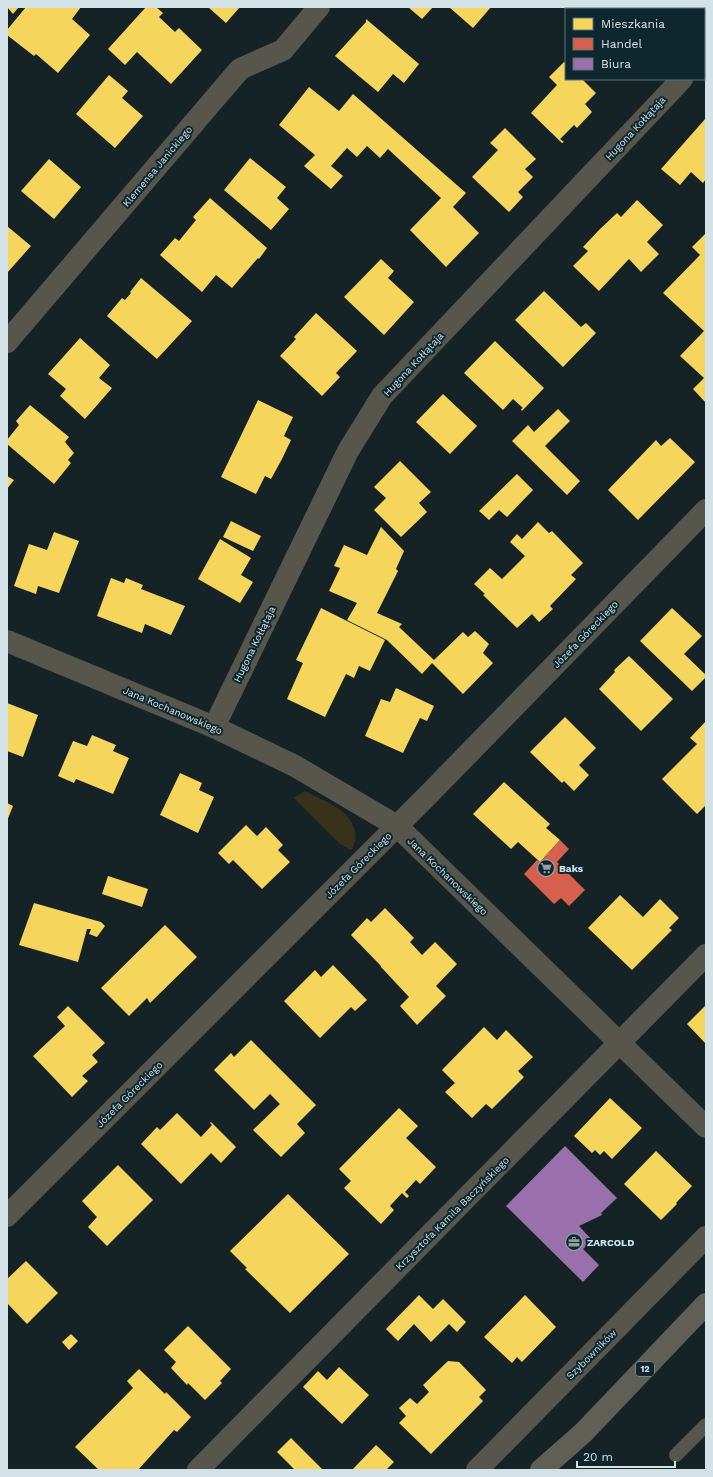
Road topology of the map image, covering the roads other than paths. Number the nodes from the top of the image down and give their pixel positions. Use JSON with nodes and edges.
{"nodes":[{"id":1,"x":319,"y":7,"type":"edge"},
{"id":2,"x":681,"y":80,"type":"edge"},
{"id":3,"x":7,"y":342,"type":"edge"},
{"id":4,"x":706,"y":510,"type":"edge"},
{"id":5,"x":7,"y":642,"type":"edge"},
{"id":6,"x":214,"y":727,"type":"junction"},
{"id":7,"x":397,"y":826,"type":"junction"},
{"id":8,"x":706,"y":955,"type":"edge"},
{"id":9,"x":620,"y":1043,"type":"junction"},
{"id":10,"x":706,"y":1127,"type":"edge"},
{"id":11,"x":7,"y":1216,"type":"edge"},
{"id":12,"x":706,"y":1237,"type":"edge"},
{"id":13,"x":706,"y":1304,"type":"edge"},
{"id":14,"x":706,"y":1425,"type":"edge"},
{"id":15,"x":583,"y":1433,"type":"junction"},
{"id":16,"x":676,"y":1455,"type":"dead end"},
{"id":17,"x":198,"y":1470,"type":"edge"},
{"id":18,"x":477,"y":1470,"type":"edge"},
{"id":19,"x":541,"y":1470,"type":"edge"},
{"id":20,"x":560,"y":1470,"type":"edge"}],
"edges":[{"from":1,"to":3,"type":"street","name":"Klemensa Janickiego"},
{"from":2,"to":6,"type":"street","name":"Hugona Kołłątaja"},
{"from":4,"to":7,"type":"street","name":"Józefa Góreckiego"},
{"from":5,"to":6,"type":"street","name":"Jana Kochanowskiego"},
{"from":6,"to":7,"type":"street","name":"Jana Kochanowskiego"},
{"from":7,"to":9,"type":"street","name":"Jana Kochanowskiego"},
{"from":7,"to":11,"type":"street","name":"Józefa Góreckiego"},
{"from":8,"to":9,"type":"street","name":"Krzysztofa Kamila Baczyńskiego"},
{"from":9,"to":10,"type":"street","name":"Jana Kochanowskiego"},
{"from":9,"to":17,"type":"street","name":"Krzysztofa Kamila Baczyńskiego"},
{"from":12,"to":18,"type":"street","name":"Szybowników"},
{"from":13,"to":15,"type":"main road","number":"12"},
{"from":14,"to":16,"type":"lane"},
{"from":15,"to":19,"type":"main road","number":"12"},
{"from":15,"to":20,"type":"main road","number":"12"}]}
